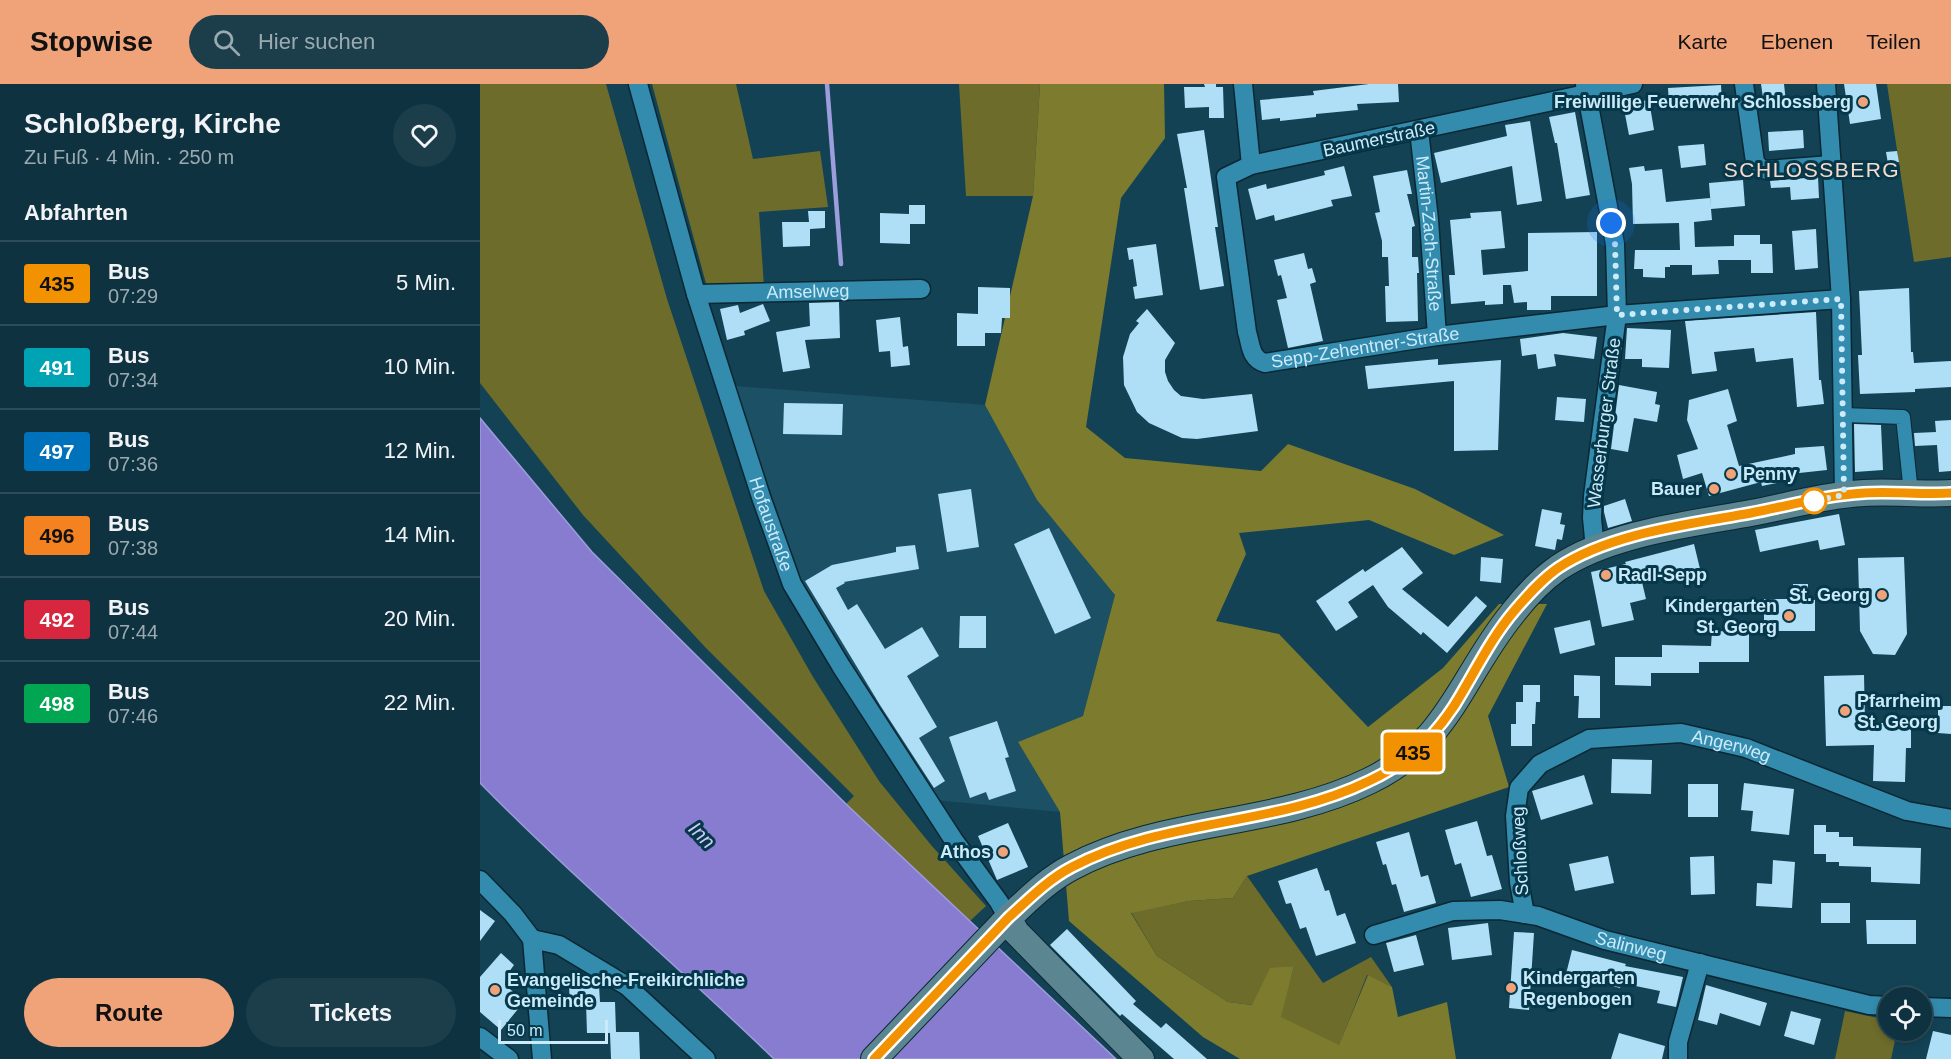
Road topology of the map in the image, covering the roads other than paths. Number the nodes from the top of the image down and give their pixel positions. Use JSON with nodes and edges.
{"nodes":[{"id":1,"x":638,"y":84,"type":"edge"},
{"id":2,"x":1244,"y":84,"type":"edge"},
{"id":3,"x":1633,"y":84,"type":"edge"},
{"id":4,"x":1744,"y":84,"type":"edge"},
{"id":5,"x":1826,"y":84,"type":"edge"},
{"id":6,"x":1586,"y":89,"type":"edge"},
{"id":7,"x":1419,"y":130,"type":"junction"},
{"id":8,"x":1251,"y":165,"type":"junction"},
{"id":9,"x":1831,"y":165,"type":"junction"},
{"id":10,"x":921,"y":289,"type":"dead end"},
{"id":11,"x":696,"y":294,"type":"junction"},
{"id":12,"x":1841,"y":299,"type":"junction"},
{"id":13,"x":1617,"y":315,"type":"junction"},
{"id":14,"x":1437,"y":336,"type":"junction"},
{"id":15,"x":1844,"y":415,"type":"junction"},
{"id":16,"x":1911,"y":493,"type":"junction"},
{"id":17,"x":1951,"y":493,"type":"edge"},
{"id":18,"x":1844,"y":495,"type":"junction"},
{"id":19,"x":1595,"y":549,"type":"junction"},
{"id":20,"x":1519,"y":788,"type":"joint"},
{"id":21,"x":1951,"y":819,"type":"edge"},
{"id":22,"x":480,"y":880,"type":"edge"},
{"id":23,"x":1525,"y":914,"type":"junction"},
{"id":24,"x":1008,"y":918,"type":"junction"},
{"id":25,"x":1374,"y":935,"type":"dead end"},
{"id":26,"x":532,"y":939,"type":"junction"},
{"id":27,"x":1700,"y":963,"type":"junction"},
{"id":28,"x":1878,"y":1005,"type":"edge"},
{"id":29,"x":1932,"y":1007,"type":"edge"},
{"id":30,"x":1951,"y":1008,"type":"edge"},
{"id":31,"x":480,"y":1037,"type":"edge"},
{"id":32,"x":509,"y":1059,"type":"edge"},
{"id":33,"x":542,"y":1059,"type":"edge"},
{"id":34,"x":706,"y":1059,"type":"edge"},
{"id":35,"x":874,"y":1059,"type":"edge"},
{"id":36,"x":1141,"y":1059,"type":"edge"},
{"id":37,"x":1678,"y":1059,"type":"edge"}],
"edges":[{"from":1,"to":11,"type":"street","name":"Hofaustraße"},
{"from":2,"to":8,"type":"street"},
{"from":3,"to":6,"type":"street","name":"Baumerstraße"},
{"from":4,"to":9,"type":"street"},
{"from":5,"to":9,"type":"street"},
{"from":6,"to":7,"type":"street","name":"Baumerstraße"},
{"from":6,"to":13,"type":"street","name":"Wasserburger Straße"},
{"from":7,"to":8,"type":"street","name":"Baumerstraße"},
{"from":7,"to":14,"type":"street","name":"Martin-Zach-Straße"},
{"from":8,"to":14,"type":"street","name":"Sepp-Zehentner-Straße"},
{"from":9,"to":12,"type":"street"},
{"from":10,"to":11,"type":"street","name":"Amselweg"},
{"from":11,"to":24,"type":"street","name":"Hofaustraße"},
{"from":12,"to":13,"type":"street","name":"Sepp-Zehentner-Straße"},
{"from":12,"to":15,"type":"street"},
{"from":13,"to":14,"type":"street","name":"Sepp-Zehentner-Straße"},
{"from":13,"to":19,"type":"street","name":"Wasserburger Straße"},
{"from":15,"to":16,"type":"street"},
{"from":15,"to":18,"type":"street"},
{"from":16,"to":17,"type":"main road"},
{"from":16,"to":18,"type":"main road"},
{"from":18,"to":19,"type":"main road"},
{"from":19,"to":24,"type":"main road"},
{"from":20,"to":21,"type":"street","name":"Angerweg"},
{"from":20,"to":23,"type":"street","name":"Schloßweg"},
{"from":22,"to":26,"type":"street"},
{"from":23,"to":25,"type":"street","name":"Salinweg"},
{"from":23,"to":27,"type":"street","name":"Salinweg"},
{"from":24,"to":35,"type":"main road"},
{"from":24,"to":36,"type":"main road"},
{"from":26,"to":33,"type":"street"},
{"from":26,"to":34,"type":"street"},
{"from":27,"to":28,"type":"street","name":"Salinweg"},
{"from":27,"to":37,"type":"street"},
{"from":29,"to":30,"type":"street"},
{"from":31,"to":32,"type":"street"}]}
